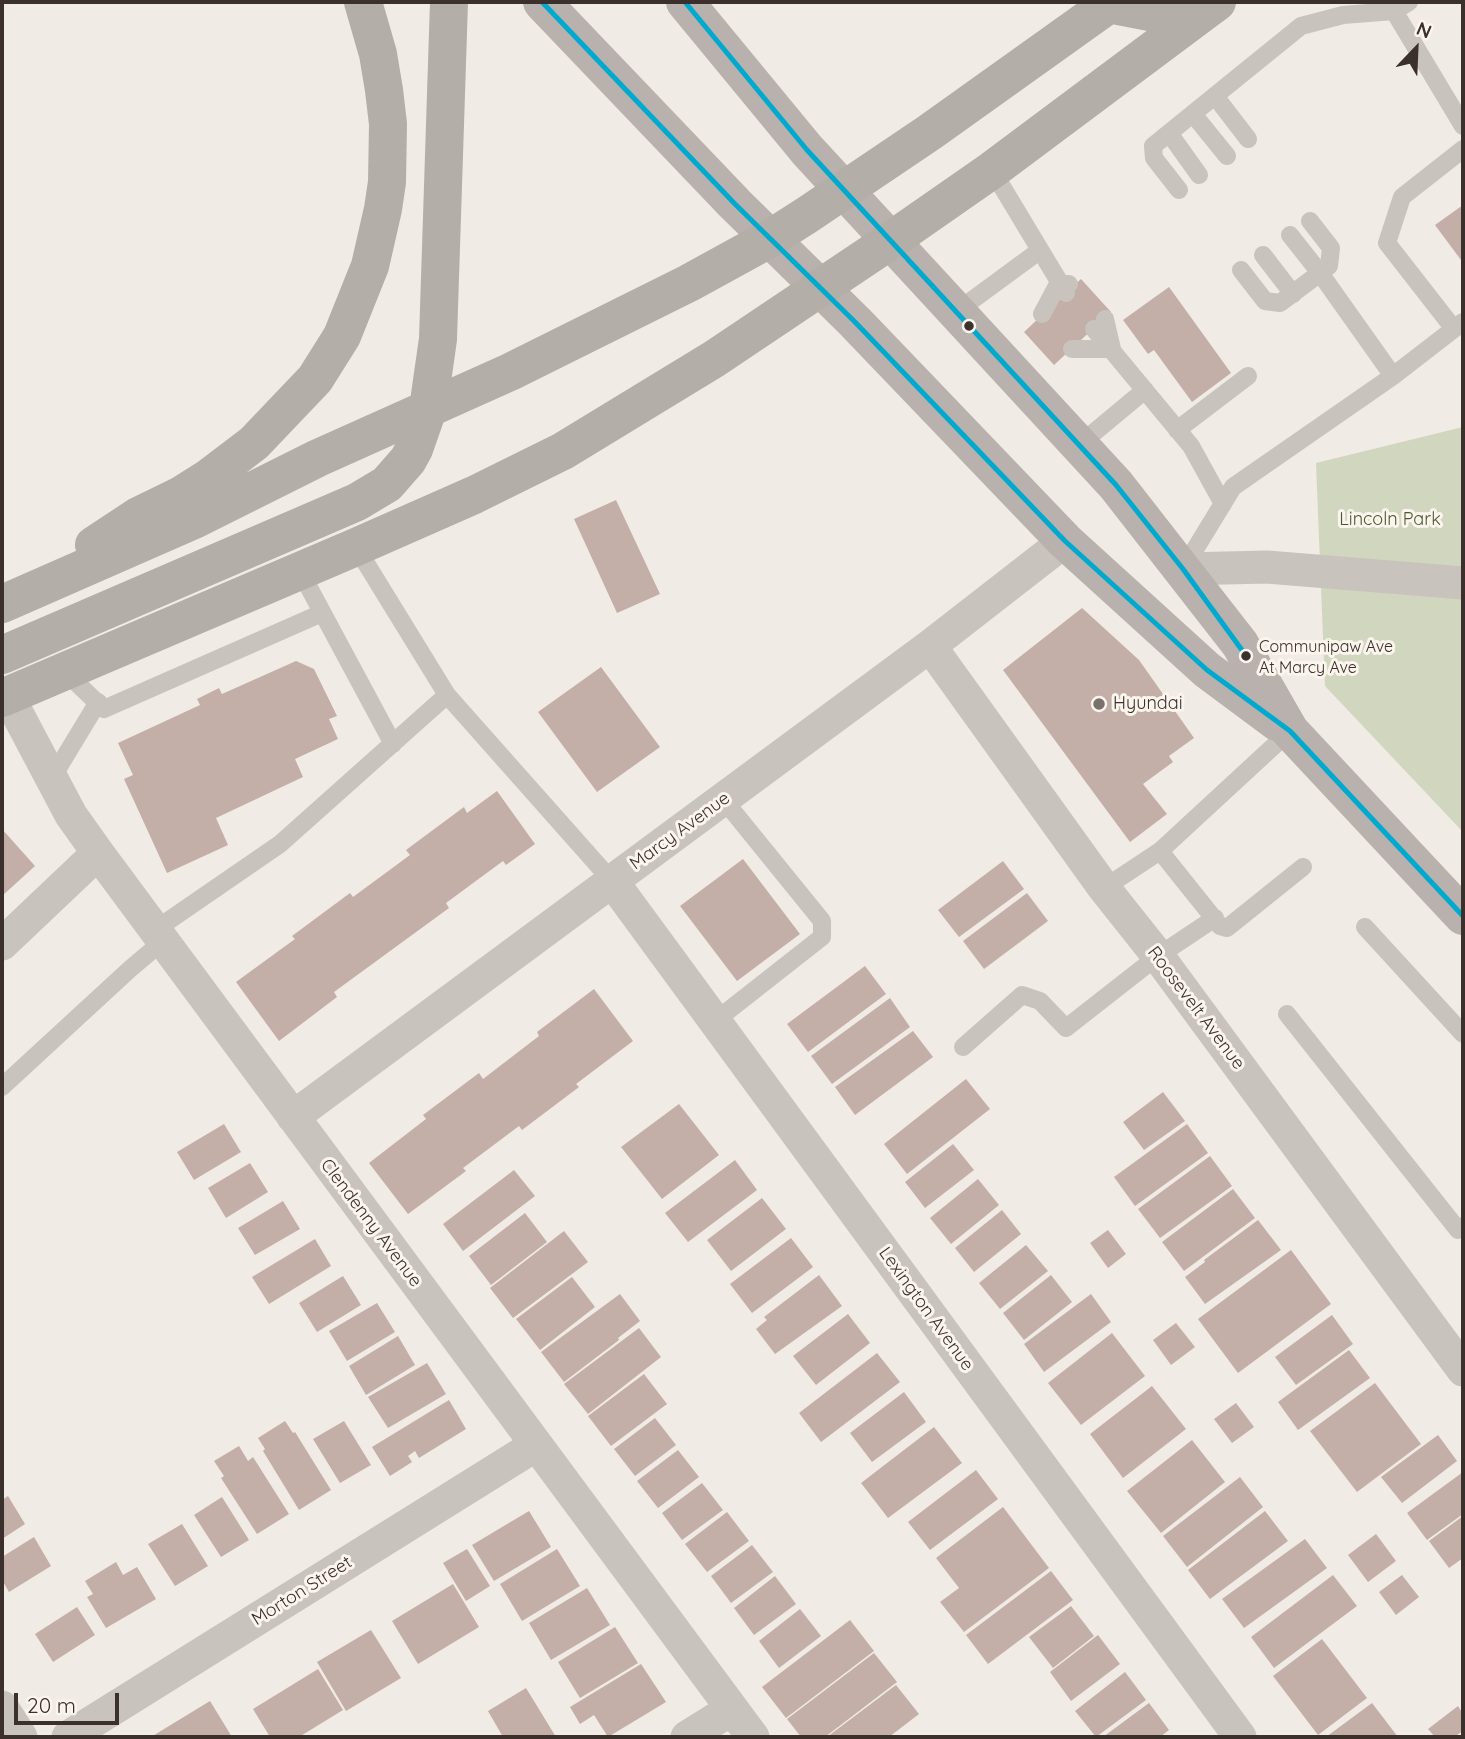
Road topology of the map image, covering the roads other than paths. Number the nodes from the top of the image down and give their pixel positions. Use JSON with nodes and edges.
{"nodes":[{"id":1,"x":363,"y":2,"type":"edge"},
{"id":2,"x":449,"y":2,"type":"edge"},
{"id":3,"x":542,"y":2,"type":"edge"},
{"id":4,"x":685,"y":2,"type":"edge"},
{"id":5,"x":1106,"y":3,"type":"edge"},
{"id":6,"x":1402,"y":7,"type":"edge"},
{"id":7,"x":1204,"y":11,"type":"edge"},
{"id":8,"x":1215,"y":96,"type":"junction"},
{"id":9,"x":1193,"y":114,"type":"junction"},
{"id":10,"x":1463,"y":126,"type":"edge"},
{"id":11,"x":1169,"y":133,"type":"junction"},
{"id":12,"x":1248,"y":139,"type":"dead end"},
{"id":13,"x":1463,"y":149,"type":"edge"},
{"id":14,"x":1227,"y":156,"type":"dead end"},
{"id":15,"x":992,"y":170,"type":"junction"},
{"id":16,"x":1199,"y":175,"type":"dead end"},
{"id":17,"x":842,"y":190,"type":"junction"},
{"id":18,"x":1179,"y":190,"type":"dead end"},
{"id":19,"x":1311,"y":221,"type":"dead end"},
{"id":20,"x":1290,"y":235,"type":"dead end"},
{"id":21,"x":771,"y":238,"type":"junction"},
{"id":22,"x":890,"y":241,"type":"junction"},
{"id":23,"x":1039,"y":251,"type":"junction"},
{"id":24,"x":1263,"y":255,"type":"dead end"},
{"id":25,"x":1241,"y":270,"type":"dead end"},
{"id":26,"x":1320,"y":274,"type":"junction"},
{"id":27,"x":822,"y":288,"type":"junction"},
{"id":28,"x":1293,"y":294,"type":"junction"},
{"id":29,"x":956,"y":312,"type":"junction"},
{"id":30,"x":1042,"y":314,"type":"dead end"},
{"id":31,"x":1099,"y":324,"type":"dead end"},
{"id":32,"x":1459,"y":325,"type":"edge"},
{"id":33,"x":1072,"y":349,"type":"dead end"},
{"id":34,"x":1112,"y":349,"type":"junction"},
{"id":35,"x":1248,"y":376,"type":"dead end"},
{"id":36,"x":1394,"y":376,"type":"junction"},
{"id":37,"x":1145,"y":390,"type":"junction"},
{"id":38,"x":428,"y":409,"type":"junction"},
{"id":39,"x":1177,"y":430,"type":"junction"},
{"id":40,"x":1079,"y":445,"type":"junction"},
{"id":41,"x":1223,"y":504,"type":"junction"},
{"id":42,"x":1065,"y":541,"type":"junction"},
{"id":43,"x":356,"y":547,"type":"junction"},
{"id":44,"x":1184,"y":569,"type":"junction"},
{"id":45,"x":300,"y":571,"type":"junction"},
{"id":46,"x":1463,"y":583,"type":"edge"},
{"id":47,"x":8,"y":601,"type":"edge"},
{"id":48,"x":322,"y":614,"type":"junction"},
{"id":49,"x":930,"y":646,"type":"junction"},
{"id":50,"x":2,"y":655,"type":"edge"},
{"id":51,"x":65,"y":672,"type":"junction"},
{"id":52,"x":447,"y":695,"type":"junction"},
{"id":53,"x":5,"y":697,"type":"edge"},
{"id":54,"x":97,"y":702,"type":"junction"},
{"id":55,"x":1290,"y":731,"type":"junction"},
{"id":56,"x":393,"y":744,"type":"junction"},
{"id":57,"x":52,"y":778,"type":"junction"},
{"id":58,"x":723,"y":799,"type":"junction"},
{"id":59,"x":1160,"y":851,"type":"junction"},
{"id":60,"x":98,"y":853,"type":"junction"},
{"id":61,"x":1303,"y":867,"type":"dead end"},
{"id":62,"x":612,"y":881,"type":"junction"},
{"id":63,"x":1104,"y":888,"type":"junction"},
{"id":64,"x":1463,"y":916,"type":"edge"},
{"id":65,"x":1215,"y":918,"type":"junction"},
{"id":66,"x":1365,"y":927,"type":"dead end"},
{"id":67,"x":159,"y":936,"type":"junction"},
{"id":68,"x":2,"y":944,"type":"edge"},
{"id":69,"x":1157,"y":956,"type":"junction"},
{"id":70,"x":1287,"y":1014,"type":"dead end"},
{"id":71,"x":715,"y":1021,"type":"junction"},
{"id":72,"x":1463,"y":1034,"type":"edge"},
{"id":73,"x":963,"y":1047,"type":"dead end"},
{"id":74,"x":2,"y":1087,"type":"edge"},
{"id":75,"x":293,"y":1117,"type":"junction"},
{"id":76,"x":1463,"y":1226,"type":"edge"},
{"id":77,"x":1463,"y":1370,"type":"edge"},
{"id":78,"x":536,"y":1445,"type":"junction"},
{"id":79,"x":2,"y":1707,"type":"edge"},
{"id":80,"x":732,"y":1709,"type":"junction"},
{"id":81,"x":21,"y":1737,"type":"edge"},
{"id":82,"x":68,"y":1737,"type":"edge"},
{"id":83,"x":687,"y":1737,"type":"edge"},
{"id":84,"x":753,"y":1737,"type":"edge"},
{"id":85,"x":1240,"y":1737,"type":"edge"}],
"edges":[{"from":1,"to":47,"type":"highway"},
{"from":2,"to":38,"type":"highway"},
{"from":3,"to":21,"type":"main road"},
{"from":4,"to":17,"type":"main road"},
{"from":5,"to":7,"type":"highway"},
{"from":5,"to":17,"type":"highway"},
{"from":6,"to":8,"type":"lane"},
{"from":6,"to":10,"type":"lane"},
{"from":7,"to":15,"type":"highway"},
{"from":8,"to":9,"type":"lane"},
{"from":8,"to":12,"type":"lane"},
{"from":9,"to":11,"type":"lane"},
{"from":9,"to":14,"type":"lane"},
{"from":11,"to":16,"type":"lane"},
{"from":11,"to":18,"type":"lane"},
{"from":13,"to":32,"type":"lane"},
{"from":15,"to":22,"type":"highway"},
{"from":15,"to":23,"type":"lane"},
{"from":17,"to":21,"type":"highway"},
{"from":17,"to":22,"type":"main road"},
{"from":19,"to":26,"type":"lane"},
{"from":20,"to":26,"type":"lane"},
{"from":21,"to":27,"type":"main road"},
{"from":21,"to":38,"type":"highway"},
{"from":22,"to":27,"type":"highway"},
{"from":22,"to":29,"type":"main road"},
{"from":23,"to":29,"type":"lane"},
{"from":23,"to":30,"type":"lane"},
{"from":24,"to":28,"type":"lane"},
{"from":25,"to":28,"type":"lane"},
{"from":26,"to":28,"type":"lane"},
{"from":26,"to":36,"type":"lane"},
{"from":27,"to":42,"type":"main road"},
{"from":27,"to":43,"type":"highway"},
{"from":29,"to":40,"type":"main road"},
{"from":31,"to":34,"type":"lane"},
{"from":32,"to":36,"type":"lane"},
{"from":33,"to":34,"type":"lane"},
{"from":34,"to":37,"type":"lane"},
{"from":35,"to":39,"type":"lane"},
{"from":36,"to":41,"type":"lane"},
{"from":37,"to":39,"type":"lane"},
{"from":37,"to":40,"type":"lane"},
{"from":38,"to":47,"type":"highway"},
{"from":38,"to":50,"type":"highway"},
{"from":39,"to":41,"type":"lane"},
{"from":40,"to":44,"type":"main road"},
{"from":41,"to":44,"type":"lane"},
{"from":42,"to":49,"type":"street","name":"Marcy Avenue"},
{"from":42,"to":55,"type":"main road"},
{"from":43,"to":45,"type":"highway"},
{"from":43,"to":52,"type":"lane"},
{"from":44,"to":46,"type":"street"},
{"from":44,"to":55,"type":"main road"},
{"from":45,"to":48,"type":"lane"},
{"from":45,"to":51,"type":"highway"},
{"from":48,"to":54,"type":"lane"},
{"from":48,"to":56,"type":"lane"},
{"from":49,"to":58,"type":"street","name":"Marcy Avenue"},
{"from":49,"to":63,"type":"street","name":"Roosevelt Avenue"},
{"from":51,"to":53,"type":"highway"},
{"from":51,"to":54,"type":"lane"},
{"from":52,"to":56,"type":"lane"},
{"from":52,"to":62,"type":"lane"},
{"from":53,"to":57,"type":"street","name":"Clendenny Avenue"},
{"from":54,"to":57,"type":"lane"},
{"from":55,"to":59,"type":"lane"},
{"from":55,"to":64,"type":"main road"},
{"from":56,"to":67,"type":"lane"},
{"from":57,"to":60,"type":"street","name":"Clendenny Avenue"},
{"from":58,"to":62,"type":"street","name":"Marcy Avenue"},
{"from":58,"to":71,"type":"lane"},
{"from":59,"to":63,"type":"lane"},
{"from":59,"to":65,"type":"lane"},
{"from":60,"to":67,"type":"street","name":"Clendenny Avenue"},
{"from":60,"to":68,"type":"street"},
{"from":61,"to":65,"type":"lane"},
{"from":62,"to":71,"type":"street","name":"Lexington Avenue"},
{"from":62,"to":75,"type":"street","name":"Marcy Avenue"},
{"from":63,"to":69,"type":"street","name":"Roosevelt Avenue"},
{"from":65,"to":69,"type":"lane"},
{"from":66,"to":72,"type":"lane"},
{"from":67,"to":74,"type":"lane"},
{"from":67,"to":75,"type":"street","name":"Clendenny Avenue"},
{"from":69,"to":73,"type":"lane"},
{"from":69,"to":77,"type":"street","name":"Roosevelt Avenue"},
{"from":70,"to":76,"type":"lane"},
{"from":71,"to":85,"type":"street","name":"Lexington Avenue"},
{"from":75,"to":78,"type":"street","name":"Clendenny Avenue"},
{"from":78,"to":80,"type":"street","name":"Clendenny Avenue"},
{"from":78,"to":82,"type":"street","name":"Morton Street"},
{"from":79,"to":81,"type":"street"},
{"from":80,"to":83,"type":"street"},
{"from":80,"to":84,"type":"street","name":"Clendenny Avenue"}]}
